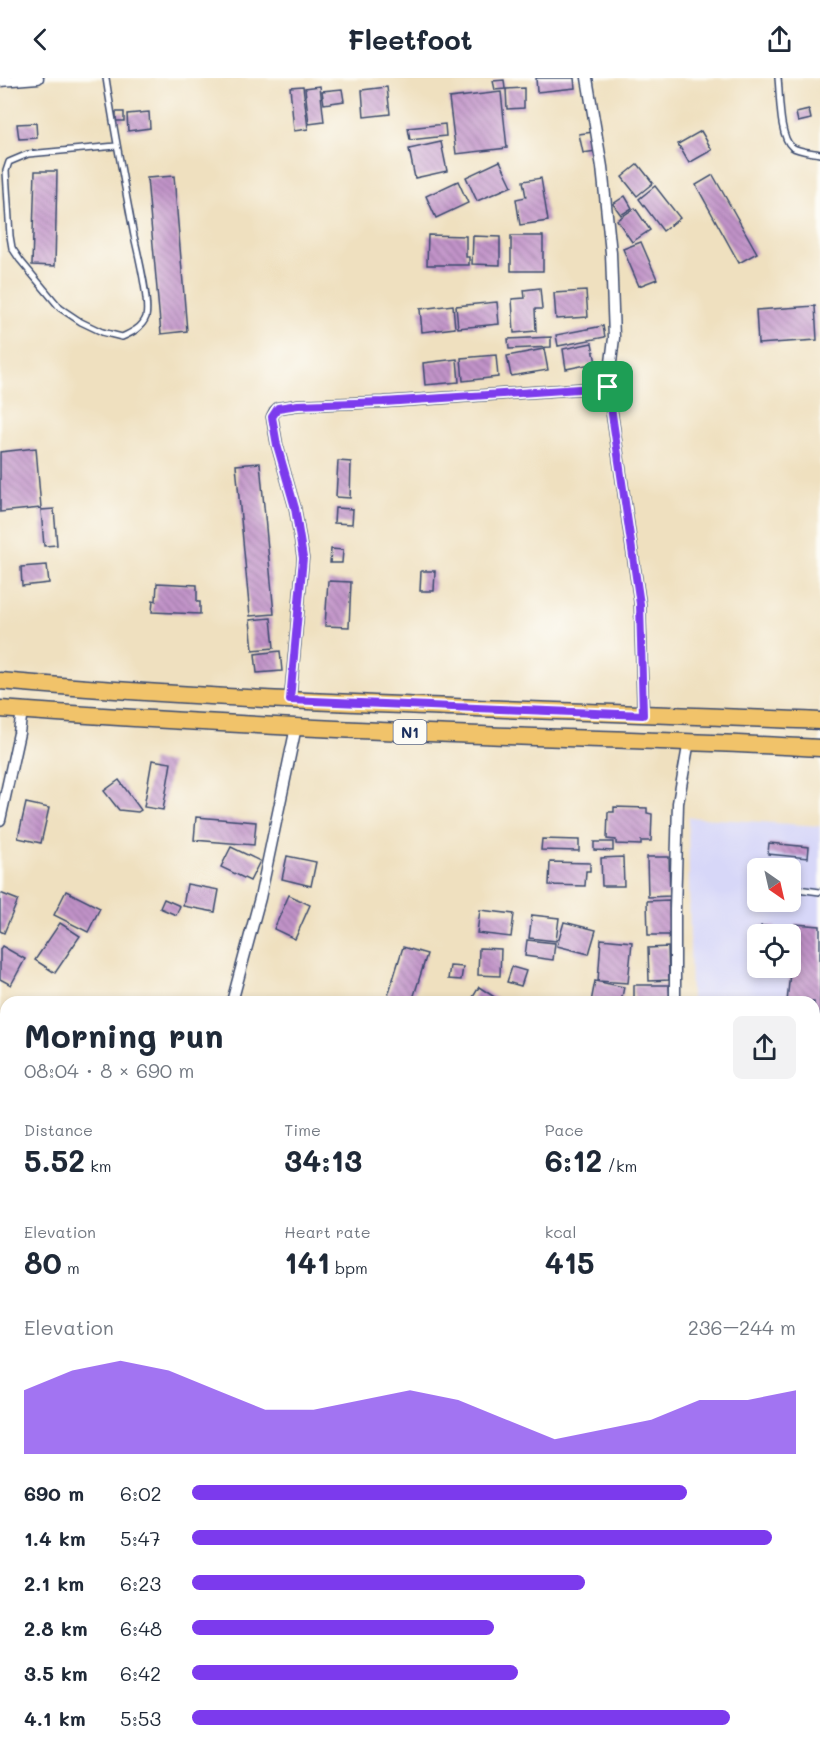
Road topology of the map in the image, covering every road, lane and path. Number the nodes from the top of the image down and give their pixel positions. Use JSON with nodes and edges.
{"nodes":[{"id":1,"x":38,"y":78,"type":"edge"},
{"id":2,"x":106,"y":78,"type":"edge"},
{"id":3,"x":587,"y":78,"type":"edge"},
{"id":4,"x":778,"y":78,"type":"edge"},
{"id":5,"x":0,"y":81,"type":"edge"},
{"id":6,"x":116,"y":146,"type":"junction"},
{"id":7,"x":820,"y":154,"type":"edge"},
{"id":8,"x":608,"y":387,"type":"junction"},
{"id":9,"x":0,"y":681,"type":"edge"},
{"id":10,"x":290,"y":700,"type":"junction"},
{"id":11,"x":0,"y":709,"type":"edge"},
{"id":12,"x":22,"y":710,"type":"junction"},
{"id":13,"x":643,"y":715,"type":"junction"},
{"id":14,"x":820,"y":721,"type":"edge"},
{"id":15,"x":296,"y":727,"type":"junction"},
{"id":16,"x":689,"y":741,"type":"junction"},
{"id":17,"x":820,"y":748,"type":"edge"},
{"id":18,"x":0,"y":820,"type":"edge"},
{"id":19,"x":801,"y":889,"type":"edge"},
{"id":20,"x":820,"y":891,"type":"edge"},
{"id":21,"x":234,"y":996,"type":"edge"},
{"id":22,"x":675,"y":996,"type":"edge"}],
"edges":[{"from":1,"to":5,"type":"street"},
{"from":2,"to":6,"type":"lane"},
{"from":3,"to":8,"type":"street"},
{"from":4,"to":7,"type":"lane"},
{"from":6,"to":6,"type":"lane"},
{"from":8,"to":10,"type":"street"},
{"from":8,"to":13,"type":"street"},
{"from":9,"to":10,"type":"main road","number":"N1"},
{"from":10,"to":13,"type":"main road","number":"N1"},
{"from":11,"to":12,"type":"main road","number":"N1"},
{"from":12,"to":15,"type":"main road","number":"N1"},
{"from":12,"to":18,"type":"street"},
{"from":13,"to":14,"type":"main road","number":"N1"},
{"from":15,"to":16,"type":"main road","number":"N1"},
{"from":15,"to":21,"type":"street"},
{"from":16,"to":17,"type":"main road","number":"N1"},
{"from":16,"to":22,"type":"street"},
{"from":19,"to":20,"type":"lane"}]}
